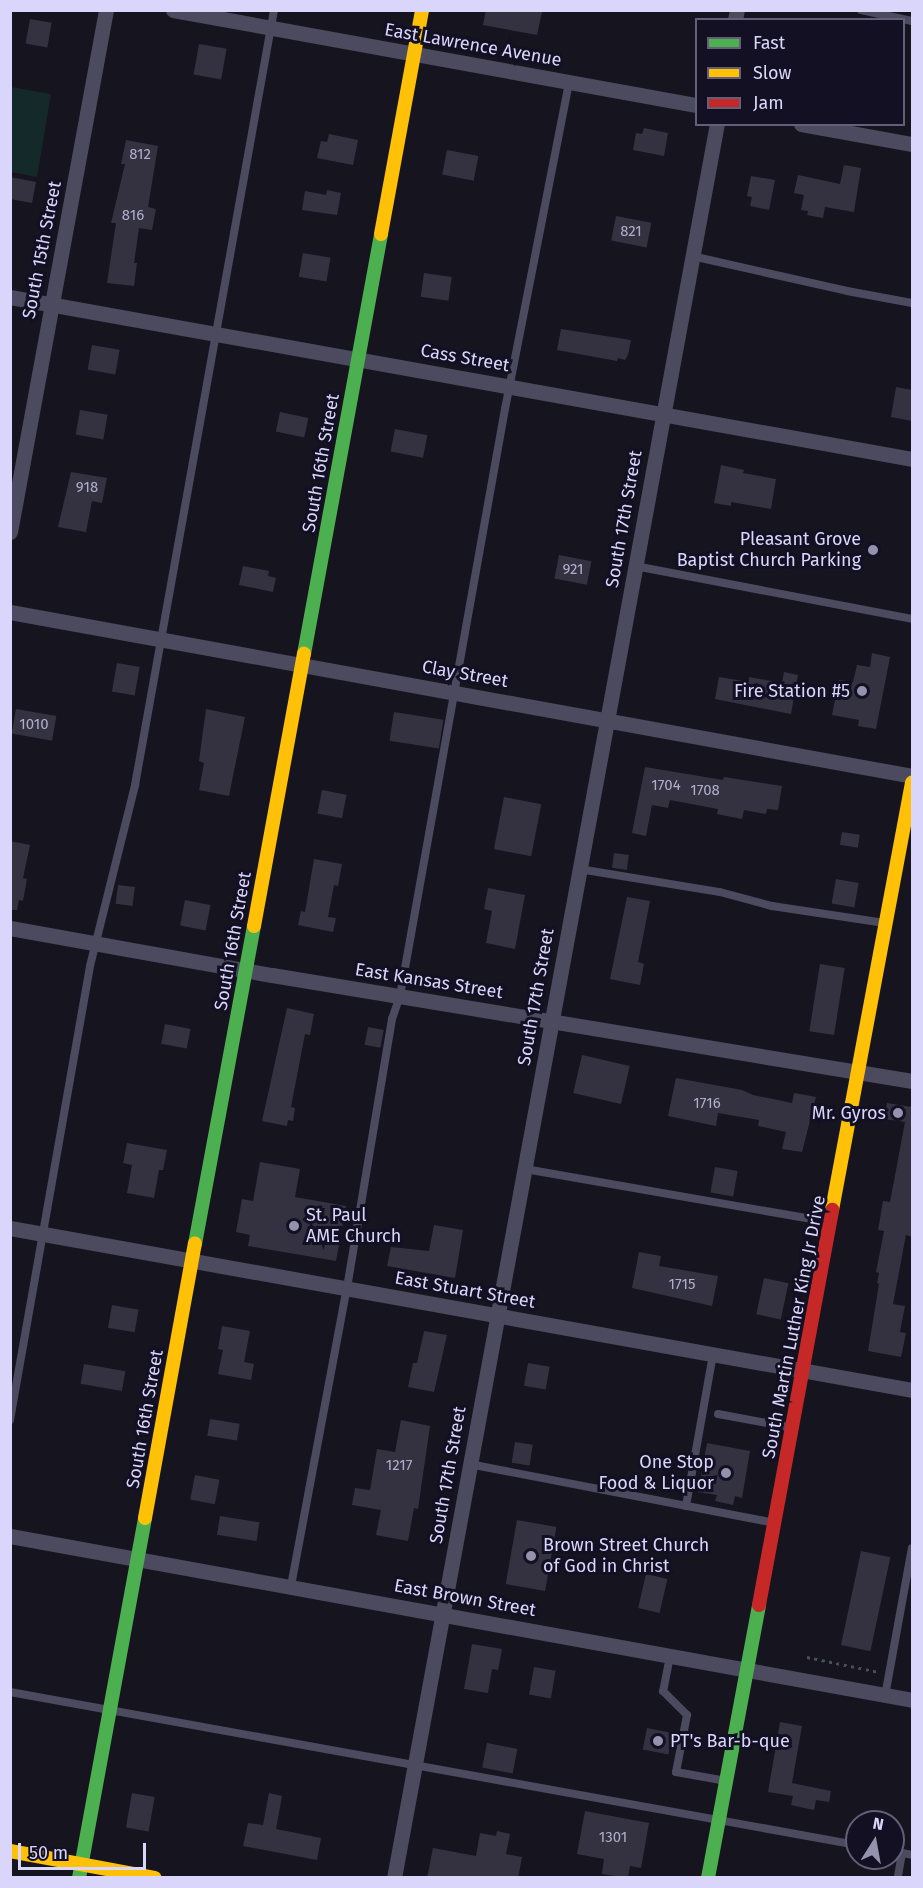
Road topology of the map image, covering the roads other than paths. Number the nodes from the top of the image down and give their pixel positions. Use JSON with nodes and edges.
{"nodes":[{"id":1,"x":106,"y":10,"type":"edge"},
{"id":2,"x":173,"y":10,"type":"edge"},
{"id":3,"x":274,"y":10,"type":"edge"},
{"id":4,"x":422,"y":10,"type":"edge"},
{"id":5,"x":861,"y":10,"type":"edge"},
{"id":6,"x":898,"y":18,"type":"edge"},
{"id":7,"x":270,"y":29,"type":"junction"},
{"id":8,"x":414,"y":54,"type":"junction"},
{"id":9,"x":569,"y":83,"type":"junction"},
{"id":10,"x":695,"y":105,"type":"edge"},
{"id":11,"x":717,"y":126,"type":"edge"},
{"id":12,"x":812,"y":126,"type":"edge"},
{"id":13,"x":912,"y":144,"type":"edge"},
{"id":14,"x":692,"y":256,"type":"junction"},
{"id":15,"x":10,"y":297,"type":"edge"},
{"id":16,"x":912,"y":303,"type":"edge"},
{"id":17,"x":52,"y":304,"type":"junction"},
{"id":18,"x":215,"y":333,"type":"junction"},
{"id":19,"x":358,"y":359,"type":"junction"},
{"id":20,"x":510,"y":386,"type":"junction"},
{"id":21,"x":663,"y":414,"type":"junction"},
{"id":22,"x":912,"y":459,"type":"edge"},
{"id":23,"x":10,"y":532,"type":"edge"},
{"id":24,"x":635,"y":566,"type":"junction"},
{"id":25,"x":10,"y":612,"type":"edge"},
{"id":26,"x":912,"y":619,"type":"edge"},
{"id":27,"x":160,"y":640,"type":"junction"},
{"id":28,"x":302,"y":665,"type":"junction"},
{"id":29,"x":456,"y":692,"type":"junction"},
{"id":30,"x":607,"y":720,"type":"junction"},
{"id":31,"x":912,"y":776,"type":"edge"},
{"id":32,"x":912,"y":782,"type":"edge"},
{"id":33,"x":579,"y":869,"type":"junction"},
{"id":34,"x":886,"y":923,"type":"junction"},
{"id":35,"x":10,"y":928,"type":"edge"},
{"id":36,"x":96,"y":944,"type":"junction"},
{"id":37,"x":245,"y":970,"type":"junction"},
{"id":38,"x":400,"y":996,"type":"junction"},
{"id":39,"x":551,"y":1022,"type":"junction"},
{"id":40,"x":860,"y":1071,"type":"junction"},
{"id":41,"x":912,"y":1081,"type":"edge"},
{"id":42,"x":525,"y":1169,"type":"junction"},
{"id":43,"x":832,"y":1222,"type":"junction"},
{"id":44,"x":10,"y":1228,"type":"edge"},
{"id":45,"x":42,"y":1233,"type":"junction"},
{"id":46,"x":192,"y":1260,"type":"junction"},
{"id":47,"x":347,"y":1288,"type":"junction"},
{"id":48,"x":498,"y":1315,"type":"junction"},
{"id":49,"x":713,"y":1355,"type":"junction"},
{"id":50,"x":804,"y":1371,"type":"junction"},
{"id":51,"x":912,"y":1390,"type":"edge"},
{"id":52,"x":718,"y":1414,"type":"dead end"},
{"id":53,"x":10,"y":1420,"type":"edge"},
{"id":54,"x":793,"y":1428,"type":"junction"},
{"id":55,"x":469,"y":1464,"type":"junction"},
{"id":56,"x":686,"y":1506,"type":"junction"},
{"id":57,"x":775,"y":1523,"type":"junction"},
{"id":58,"x":10,"y":1536,"type":"edge"},
{"id":59,"x":912,"y":1548,"type":"edge"},
{"id":60,"x":138,"y":1558,"type":"junction"},
{"id":61,"x":291,"y":1586,"type":"junction"},
{"id":62,"x":442,"y":1614,"type":"junction"},
{"id":63,"x":670,"y":1656,"type":"junction"},
{"id":64,"x":748,"y":1671,"type":"junction"},
{"id":65,"x":10,"y":1692,"type":"edge"},
{"id":66,"x":885,"y":1696,"type":"junction"},
{"id":67,"x":912,"y":1700,"type":"edge"},
{"id":68,"x":110,"y":1710,"type":"junction"},
{"id":69,"x":415,"y":1764,"type":"junction"},
{"id":70,"x":728,"y":1782,"type":"junction"},
{"id":71,"x":720,"y":1819,"type":"junction"},
{"id":72,"x":845,"y":1843,"type":"edge"},
{"id":73,"x":10,"y":1851,"type":"edge"},
{"id":74,"x":81,"y":1871,"type":"edge"},
{"id":75,"x":155,"y":1878,"type":"edge"},
{"id":76,"x":394,"y":1878,"type":"edge"},
{"id":77,"x":708,"y":1878,"type":"edge"}],
"edges":[{"from":1,"to":17,"type":"street","name":"South 15th Street"},
{"from":2,"to":7,"type":"street","name":"East Lawrence Avenue"},
{"from":3,"to":7,"type":"lane"},
{"from":4,"to":8,"type":"street","name":"South 16th Street"},
{"from":5,"to":6,"type":"lane"},
{"from":7,"to":8,"type":"street","name":"East Lawrence Avenue"},
{"from":7,"to":18,"type":"lane"},
{"from":8,"to":9,"type":"street","name":"East Lawrence Avenue"},
{"from":8,"to":19,"type":"street","name":"South 16th Street"},
{"from":9,"to":10,"type":"street","name":"East Lawrence Avenue"},
{"from":9,"to":20,"type":"lane"},
{"from":11,"to":14,"type":"street","name":"South 17th Street"},
{"from":12,"to":13,"type":"street"},
{"from":14,"to":16,"type":"lane"},
{"from":14,"to":21,"type":"street","name":"South 17th Street"},
{"from":15,"to":17,"type":"street","name":"Cass Street"},
{"from":17,"to":18,"type":"street","name":"Cass Street"},
{"from":17,"to":23,"type":"street","name":"South 15th Street"},
{"from":18,"to":19,"type":"street","name":"Cass Street"},
{"from":18,"to":27,"type":"lane"},
{"from":19,"to":20,"type":"street","name":"Cass Street"},
{"from":19,"to":28,"type":"street","name":"South 16th Street"},
{"from":20,"to":21,"type":"street","name":"Cass Street"},
{"from":20,"to":29,"type":"lane"},
{"from":21,"to":22,"type":"street","name":"Cass Street"},
{"from":21,"to":24,"type":"street","name":"South 17th Street"},
{"from":24,"to":26,"type":"lane"},
{"from":24,"to":30,"type":"street","name":"South 17th Street"},
{"from":25,"to":27,"type":"street","name":"Clay Street"},
{"from":27,"to":28,"type":"street","name":"Clay Street"},
{"from":27,"to":36,"type":"lane"},
{"from":28,"to":29,"type":"street","name":"Clay Street"},
{"from":28,"to":37,"type":"street","name":"South 16th Street"},
{"from":29,"to":30,"type":"street","name":"Clay Street"},
{"from":29,"to":38,"type":"lane"},
{"from":30,"to":31,"type":"street","name":"Clay Street"},
{"from":30,"to":33,"type":"street","name":"South 17th Street"},
{"from":32,"to":34,"type":"street","name":"South Martin Luther King Jr Drive"},
{"from":33,"to":34,"type":"lane"},
{"from":33,"to":39,"type":"street","name":"South 17th Street"},
{"from":34,"to":40,"type":"street","name":"South Martin Luther King Jr Drive"},
{"from":35,"to":36,"type":"street","name":"East Kansas Street"},
{"from":36,"to":37,"type":"street","name":"East Kansas Street"},
{"from":36,"to":45,"type":"lane"},
{"from":37,"to":38,"type":"street","name":"East Kansas Street"},
{"from":37,"to":46,"type":"street","name":"South 16th Street"},
{"from":38,"to":39,"type":"street","name":"East Kansas Street"},
{"from":38,"to":47,"type":"lane"},
{"from":39,"to":40,"type":"street","name":"East Kansas Street"},
{"from":39,"to":42,"type":"street","name":"South 17th Street"},
{"from":40,"to":41,"type":"street","name":"East Kansas Street"},
{"from":40,"to":43,"type":"street","name":"South Martin Luther King Jr Drive"},
{"from":42,"to":43,"type":"lane"},
{"from":42,"to":48,"type":"street","name":"South 17th Street"},
{"from":43,"to":50,"type":"street","name":"South Martin Luther King Jr Drive"},
{"from":44,"to":45,"type":"street","name":"East Stuart Street"},
{"from":45,"to":46,"type":"street","name":"East Stuart Street"},
{"from":45,"to":53,"type":"lane"},
{"from":46,"to":47,"type":"street","name":"East Stuart Street"},
{"from":46,"to":60,"type":"street","name":"South 16th Street"},
{"from":47,"to":48,"type":"street","name":"East Stuart Street"},
{"from":47,"to":61,"type":"lane"},
{"from":48,"to":49,"type":"street","name":"East Stuart Street"},
{"from":48,"to":55,"type":"street","name":"South 17th Street"},
{"from":49,"to":50,"type":"street","name":"East Stuart Street"},
{"from":49,"to":56,"type":"lane"},
{"from":50,"to":51,"type":"street","name":"East Stuart Street"},
{"from":50,"to":54,"type":"street","name":"South Martin Luther King Jr Drive"},
{"from":52,"to":54,"type":"lane"},
{"from":54,"to":57,"type":"street","name":"South Martin Luther King Jr Drive"},
{"from":55,"to":56,"type":"lane"},
{"from":55,"to":62,"type":"street","name":"South 17th Street"},
{"from":56,"to":57,"type":"lane"},
{"from":57,"to":64,"type":"street","name":"South Martin Luther King Jr Drive"},
{"from":58,"to":60,"type":"street","name":"East Brown Street"},
{"from":59,"to":66,"type":"lane"},
{"from":60,"to":61,"type":"street","name":"East Brown Street"},
{"from":60,"to":68,"type":"street","name":"South 16th Street"},
{"from":61,"to":62,"type":"street","name":"East Brown Street"},
{"from":62,"to":63,"type":"street","name":"East Brown Street"},
{"from":62,"to":69,"type":"street","name":"South 17th Street"},
{"from":63,"to":64,"type":"street","name":"East Brown Street"},
{"from":63,"to":70,"type":"lane"},
{"from":64,"to":66,"type":"street","name":"East Brown Street"},
{"from":64,"to":70,"type":"street","name":"South Martin Luther King Jr Drive"},
{"from":65,"to":68,"type":"lane"},
{"from":66,"to":67,"type":"street","name":"East Brown Street"},
{"from":68,"to":69,"type":"lane"},
{"from":68,"to":74,"type":"street","name":"South 16th Street"},
{"from":69,"to":71,"type":"lane"},
{"from":69,"to":76,"type":"street","name":"South 17th Street"},
{"from":70,"to":71,"type":"street","name":"South Martin Luther King Jr Drive"},
{"from":71,"to":72,"type":"lane"},
{"from":71,"to":77,"type":"street","name":"South Martin Luther King Jr Drive"},
{"from":73,"to":74,"type":"street"},
{"from":74,"to":75,"type":"street"}]}
